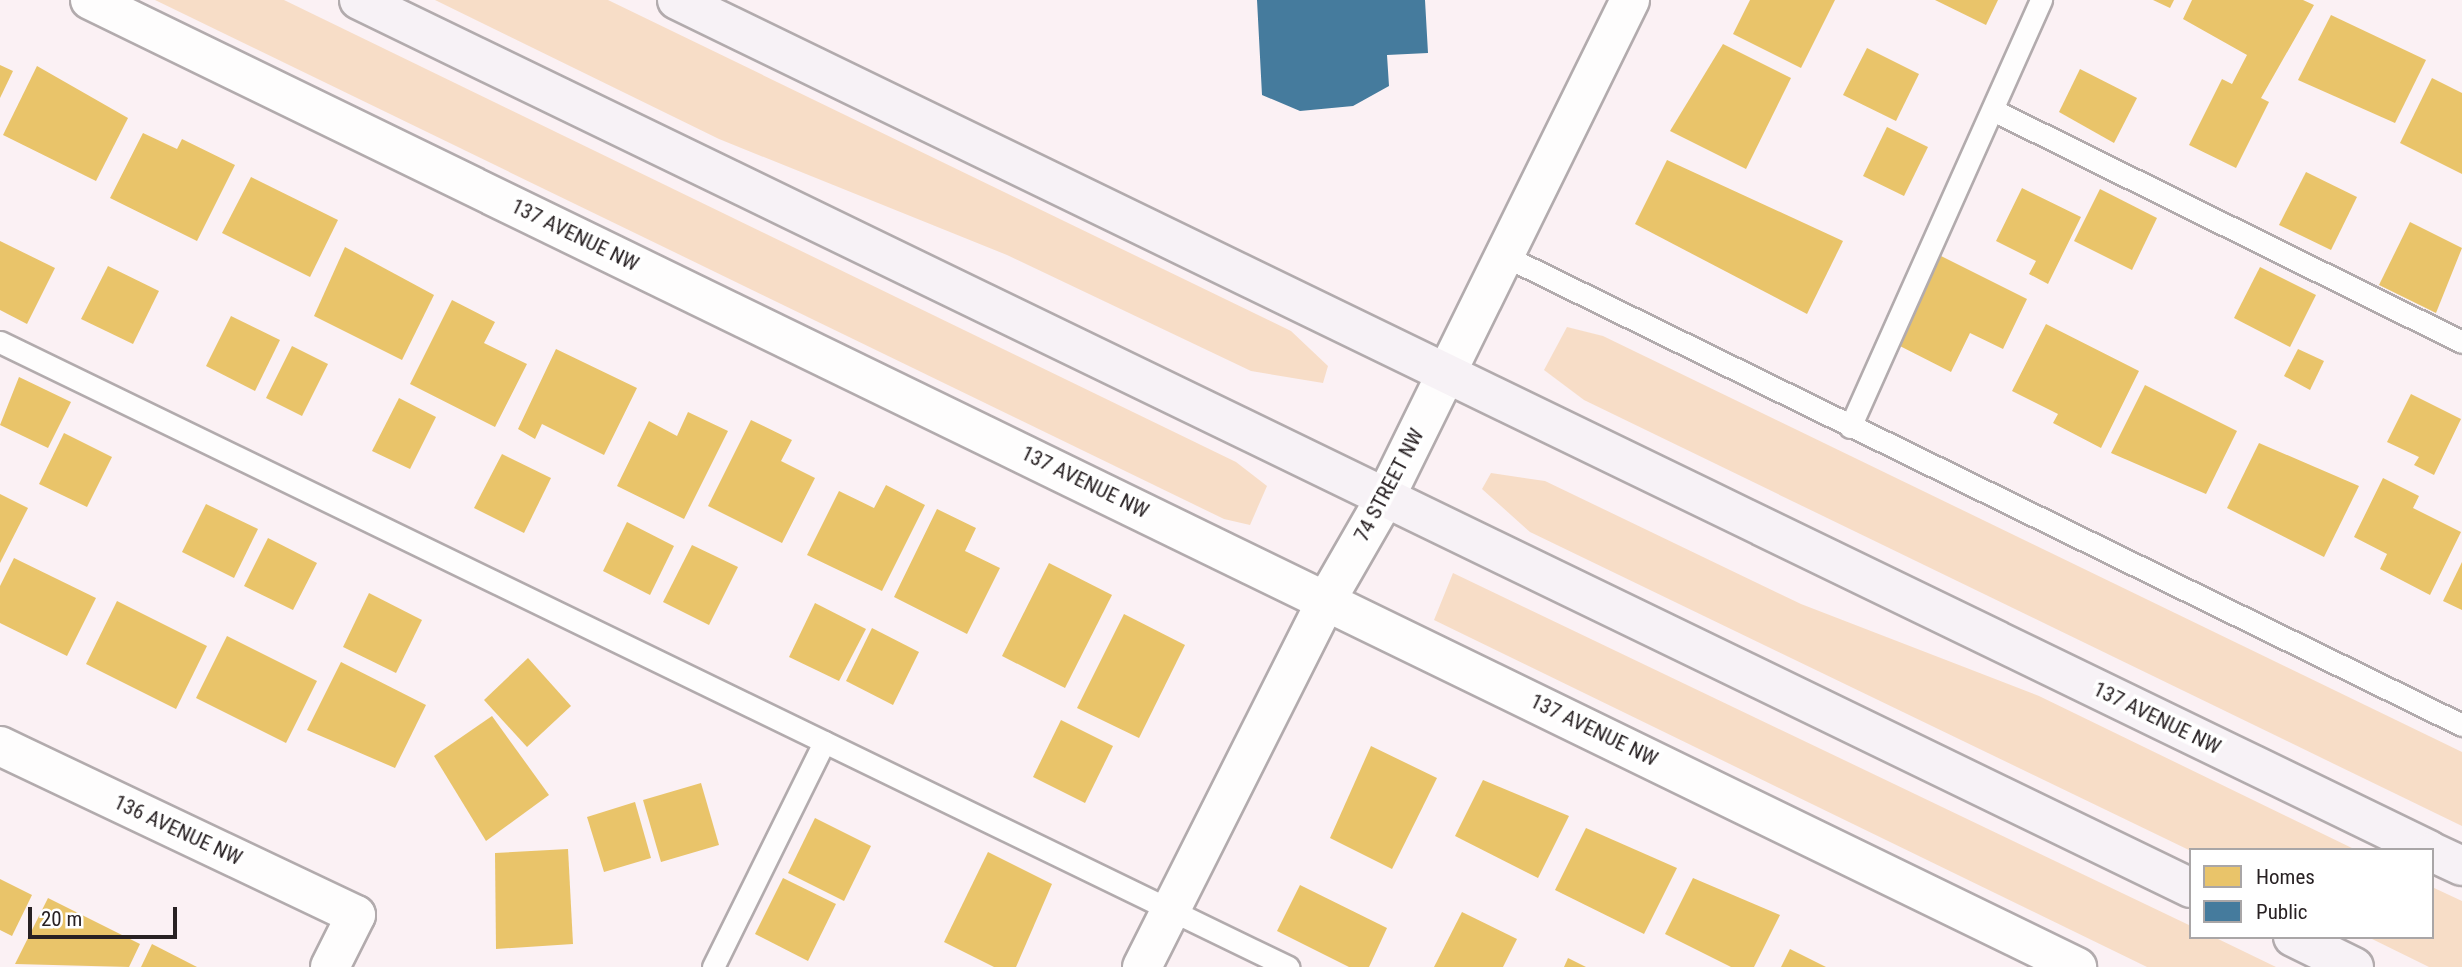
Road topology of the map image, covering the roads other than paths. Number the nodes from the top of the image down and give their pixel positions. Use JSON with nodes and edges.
{"nodes":[{"id":1,"x":90,"y":0,"type":"edge"},
{"id":2,"x":359,"y":0,"type":"edge"},
{"id":3,"x":677,"y":0,"type":"edge"},
{"id":4,"x":1630,"y":0,"type":"edge"},
{"id":5,"x":2041,"y":0,"type":"edge"},
{"id":6,"x":1993,"y":110,"type":"junction"},
{"id":7,"x":1504,"y":256,"type":"junction"},
{"id":8,"x":0,"y":342,"type":"edge"},
{"id":9,"x":2462,"y":342,"type":"edge"},
{"id":10,"x":1446,"y":374,"type":"junction"},
{"id":11,"x":1850,"y":427,"type":"junction"},
{"id":12,"x":1385,"y":498,"type":"junction"},
{"id":13,"x":1327,"y":599,"type":"junction"},
{"id":14,"x":2462,"y":725,"type":"edge"},
{"id":15,"x":824,"y":742,"type":"junction"},
{"id":16,"x":0,"y":746,"type":"edge"},
{"id":17,"x":2424,"y":848,"type":"edge"},
{"id":18,"x":2434,"y":853,"type":"edge"},
{"id":19,"x":2462,"y":866,"type":"edge"},
{"id":20,"x":2189,"y":887,"type":"edge"},
{"id":21,"x":1170,"y":909,"type":"junction"},
{"id":22,"x":2297,"y":939,"type":"edge"},
{"id":23,"x":330,"y":967,"type":"edge"},
{"id":24,"x":713,"y":967,"type":"edge"},
{"id":25,"x":1142,"y":967,"type":"edge"},
{"id":26,"x":1288,"y":967,"type":"edge"},
{"id":27,"x":2077,"y":967,"type":"edge"},
{"id":28,"x":2354,"y":967,"type":"edge"}],
"edges":[{"from":1,"to":13,"type":"street","name":"137 AVENUE NW"},
{"from":2,"to":12,"type":"main road"},
{"from":3,"to":10,"type":"main road","name":"137 AVENUE NW"},
{"from":4,"to":7,"type":"street","name":"74 STREET NW"},
{"from":5,"to":6,"type":"lane"},
{"from":6,"to":9,"type":"lane"},
{"from":6,"to":11,"type":"lane"},
{"from":7,"to":10,"type":"street","name":"74 STREET NW"},
{"from":7,"to":11,"type":"lane"},
{"from":8,"to":15,"type":"lane"},
{"from":10,"to":12,"type":"street","name":"74 STREET NW"},
{"from":10,"to":17,"type":"main road","name":"137 AVENUE NW"},
{"from":11,"to":14,"type":"lane"},
{"from":12,"to":13,"type":"street","name":"74 STREET NW"},
{"from":12,"to":20,"type":"main road"},
{"from":13,"to":21,"type":"street","name":"74 STREET NW"},
{"from":13,"to":27,"type":"street","name":"137 AVENUE NW"},
{"from":15,"to":21,"type":"lane"},
{"from":15,"to":24,"type":"lane"},
{"from":16,"to":23,"type":"street","name":"136 AVENUE NW"},
{"from":18,"to":19,"type":"main road","name":"137 AVENUE NW"},
{"from":21,"to":25,"type":"street","name":"74 STREET NW"},
{"from":21,"to":26,"type":"lane"},
{"from":22,"to":28,"type":"main road"}]}
